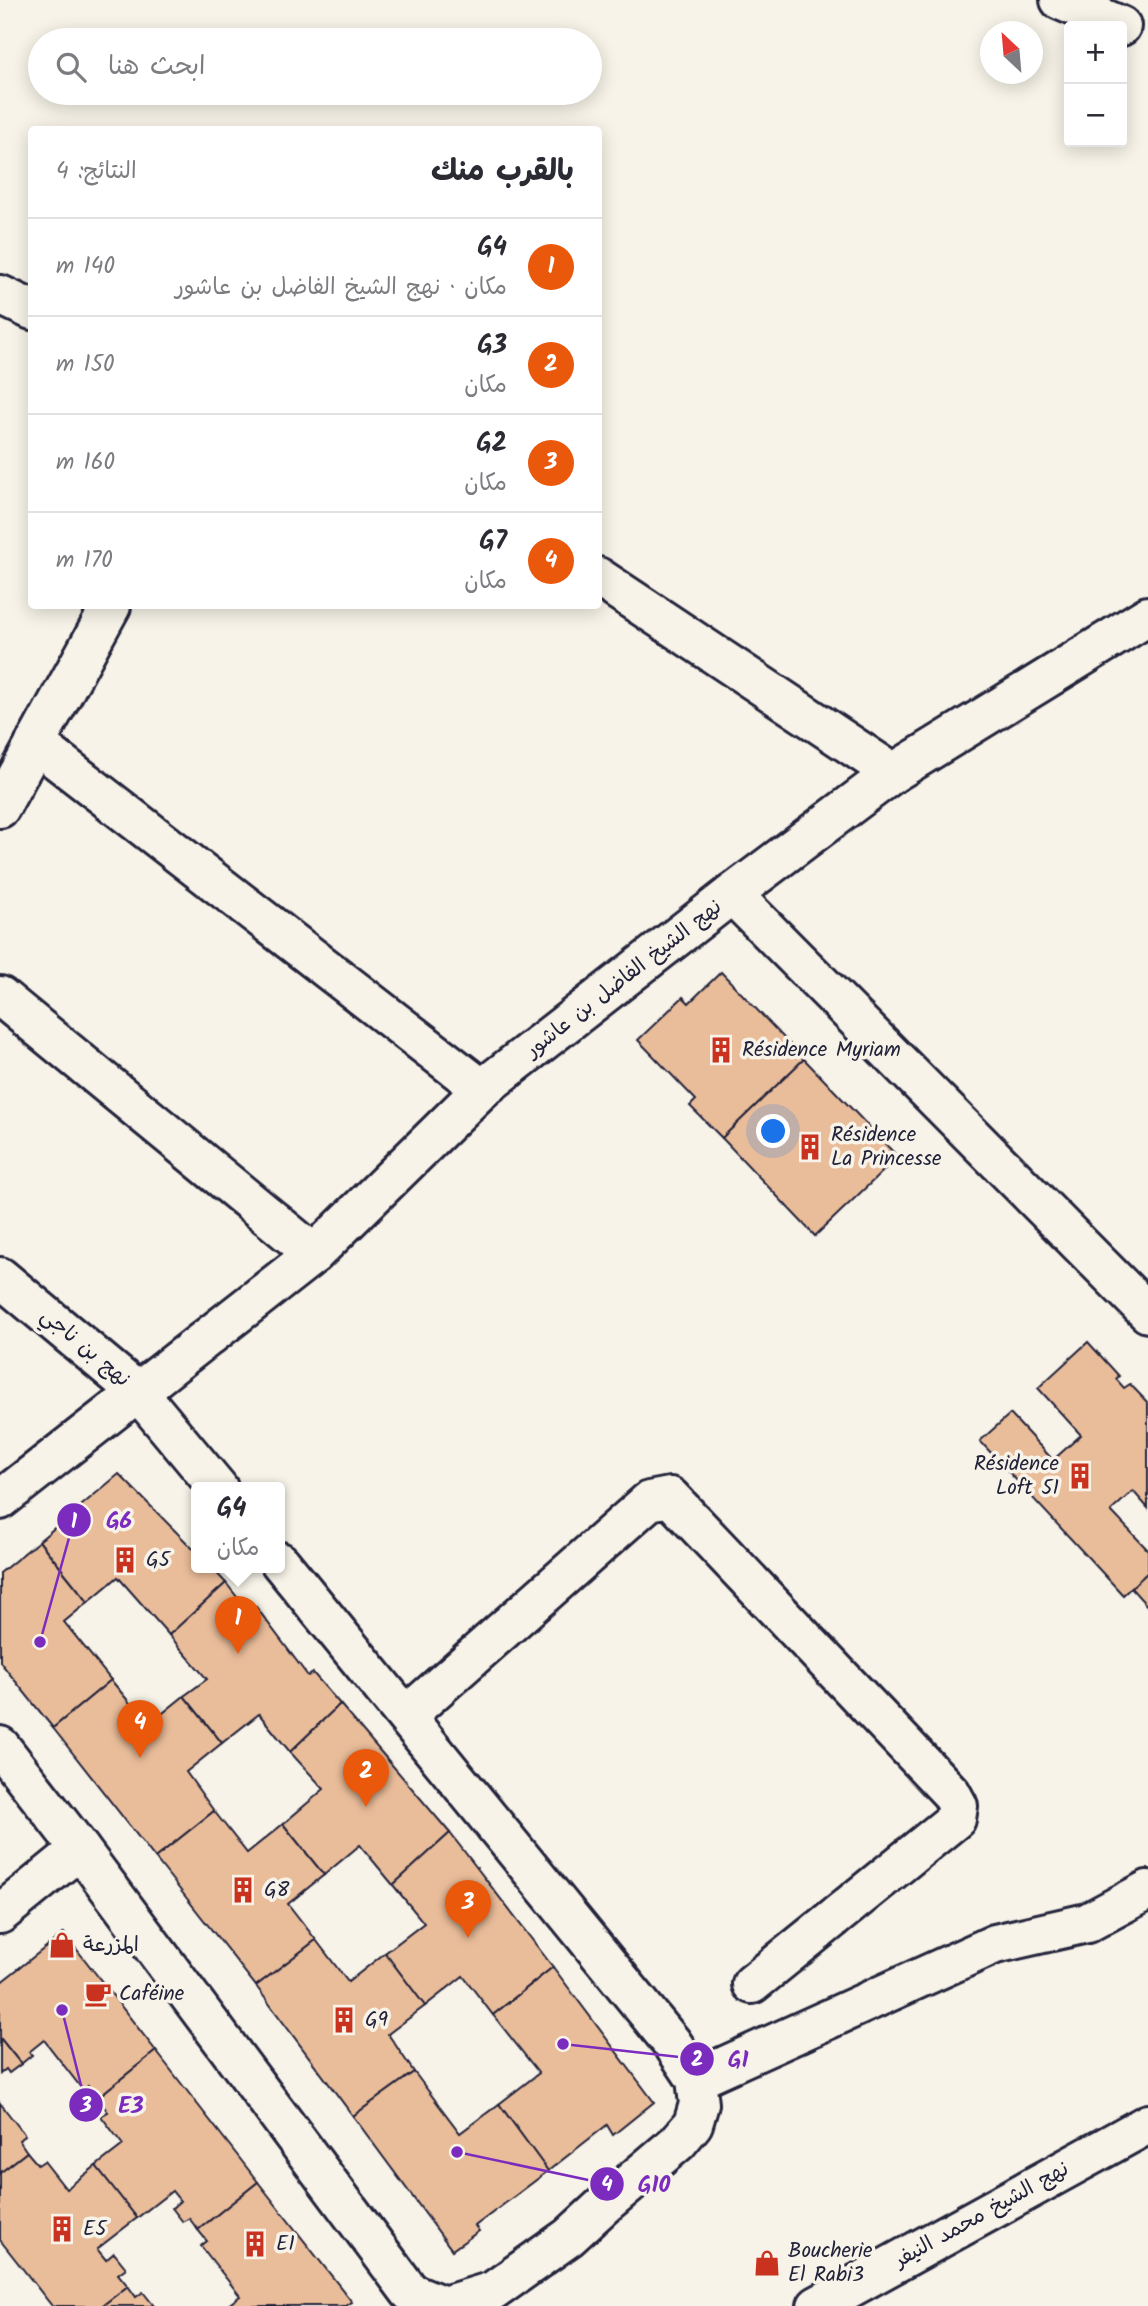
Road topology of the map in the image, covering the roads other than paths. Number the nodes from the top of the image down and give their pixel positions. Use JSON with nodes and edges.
{"nodes":[{"id":1,"x":1060,"y":0,"type":"edge"},
{"id":2,"x":1107,"y":21,"type":"edge"},
{"id":3,"x":1127,"y":29,"type":"edge"},
{"id":4,"x":1148,"y":38,"type":"edge"},
{"id":5,"x":0,"y":295,"type":"edge"},
{"id":6,"x":28,"y":308,"type":"edge"},
{"id":7,"x":602,"y":580,"type":"edge"},
{"id":8,"x":109,"y":609,"type":"edge"},
{"id":9,"x":1148,"y":616,"type":"edge"},
{"id":10,"x":35,"y":743,"type":"junction"},
{"id":11,"x":893,"y":773,"type":"junction"},
{"id":12,"x":0,"y":808,"type":"edge"},
{"id":13,"x":732,"y":894,"type":"junction"},
{"id":14,"x":0,"y":996,"type":"edge"},
{"id":15,"x":482,"y":1089,"type":"junction"},
{"id":16,"x":314,"y":1254,"type":"junction"},
{"id":17,"x":0,"y":1277,"type":"edge"},
{"id":18,"x":1148,"y":1313,"type":"edge"},
{"id":19,"x":139,"y":1392,"type":"junction"},
{"id":20,"x":213,"y":1482,"type":"edge"},
{"id":21,"x":0,"y":1500,"type":"edge"},
{"id":22,"x":285,"y":1568,"type":"edge"},
{"id":23,"x":406,"y":1716,"type":"junction"},
{"id":24,"x":0,"y":1746,"type":"edge"},
{"id":25,"x":80,"y":1849,"type":"junction"},
{"id":26,"x":1148,"y":1889,"type":"edge"},
{"id":27,"x":0,"y":1914,"type":"edge"},
{"id":28,"x":752,"y":1984,"type":"dead end"},
{"id":29,"x":696,"y":2080,"type":"junction"},
{"id":30,"x":1148,"y":2124,"type":"edge"},
{"id":31,"x":498,"y":2298,"type":"edge"},
{"id":32,"x":817,"y":2306,"type":"edge"}],
"edges":[{"from":1,"to":2,"type":"street"},
{"from":3,"to":4,"type":"street"},
{"from":5,"to":6,"type":"street"},
{"from":7,"to":11,"type":"street"},
{"from":8,"to":10,"type":"street"},
{"from":9,"to":11,"type":"street","name":"نهج الشيخ الفاضل بن عاشور"},
{"from":10,"to":12,"type":"street"},
{"from":10,"to":15,"type":"street"},
{"from":11,"to":13,"type":"street","name":"نهج الشيخ الفاضل بن عاشور"},
{"from":13,"to":15,"type":"street","name":"نهج الشيخ الفاضل بن عاشور"},
{"from":13,"to":18,"type":"street"},
{"from":14,"to":16,"type":"street"},
{"from":15,"to":16,"type":"street","name":"نهج الشيخ الفاضل بن عاشور"},
{"from":16,"to":19,"type":"street","name":"نهج الشيخ الفاضل بن عاشور"},
{"from":17,"to":19,"type":"street","name":"نهج بن ناجي"},
{"from":19,"to":20,"type":"street","name":"نهج بن ناجي"},
{"from":19,"to":21,"type":"street","name":"نهج الشيخ الفاضل بن عاشور"},
{"from":22,"to":23,"type":"street"},
{"from":23,"to":28,"type":"street"},
{"from":23,"to":29,"type":"street"},
{"from":24,"to":25,"type":"street"},
{"from":25,"to":27,"type":"street"},
{"from":25,"to":31,"type":"street"},
{"from":26,"to":29,"type":"street"},
{"from":29,"to":31,"type":"street"},
{"from":30,"to":32,"type":"street","name":"نهج الشيخ محمد النيفر"}]}
